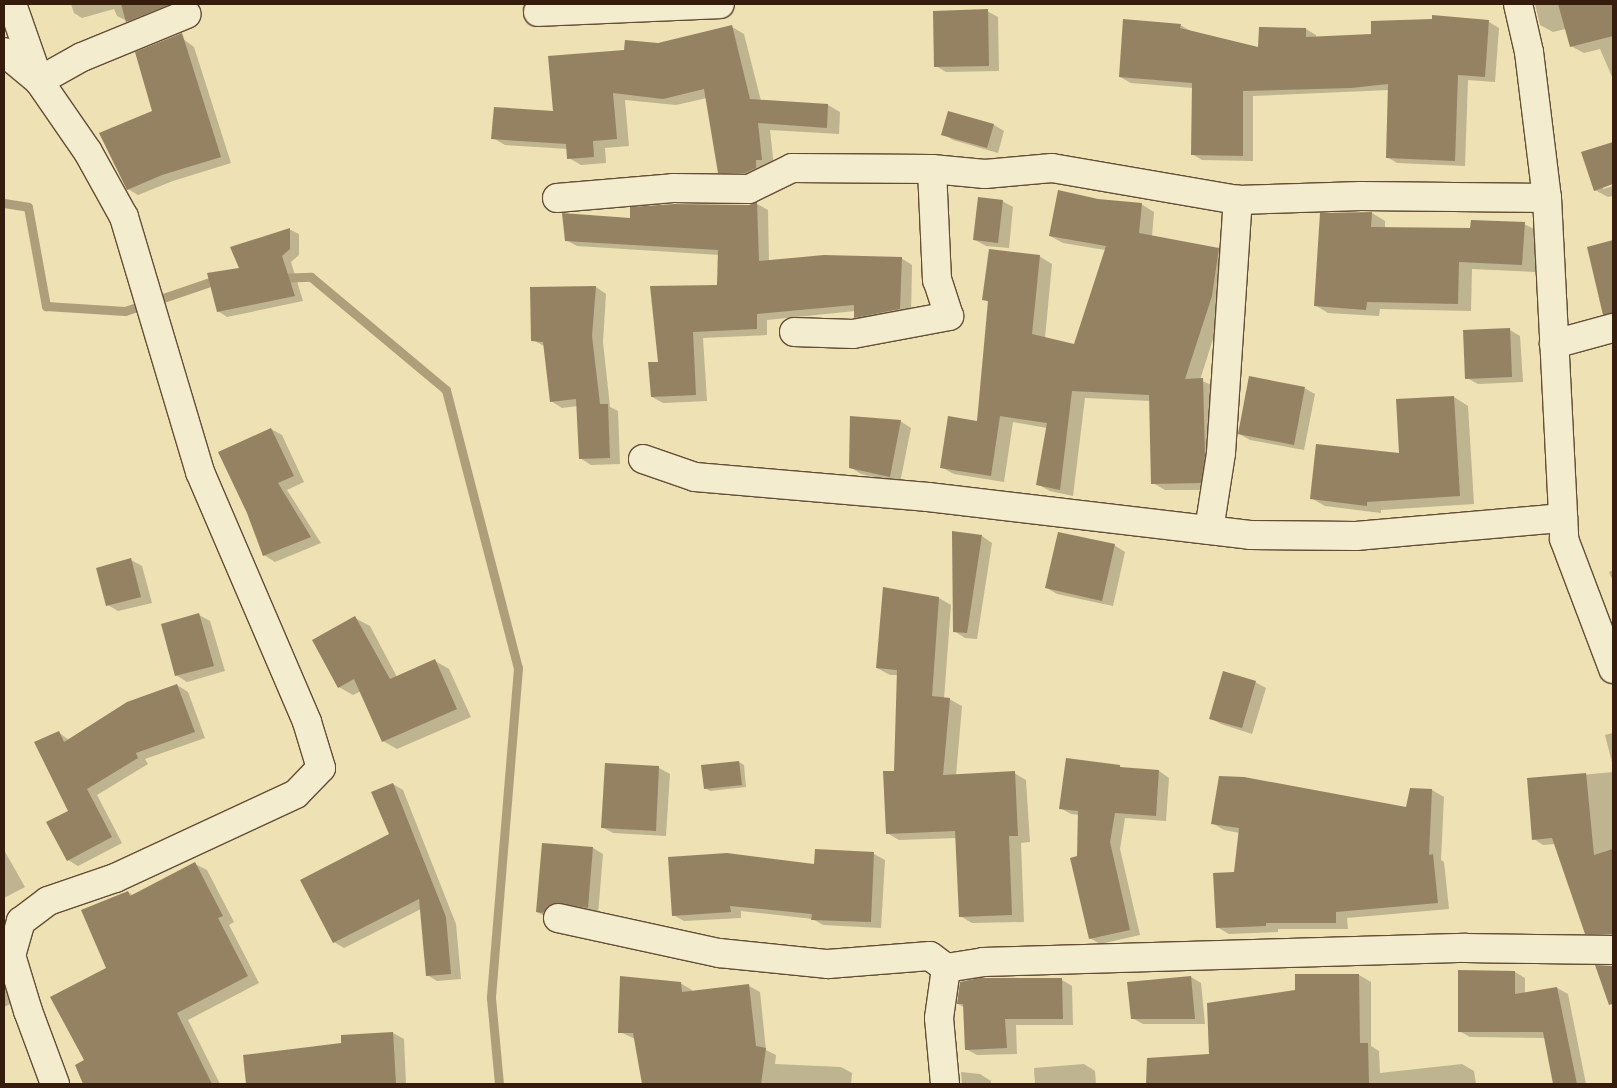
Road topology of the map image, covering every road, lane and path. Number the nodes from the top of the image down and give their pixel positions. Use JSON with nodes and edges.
{"nodes":[{"id":1,"x":12,"y":4,"type":"edge"},
{"id":2,"x":720,"y":4,"type":"edge"},
{"id":3,"x":1518,"y":4,"type":"edge"},
{"id":4,"x":538,"y":12,"type":"dead end"},
{"id":5,"x":187,"y":14,"type":"dead end"},
{"id":6,"x":4,"y":52,"type":"edge"},
{"id":7,"x":39,"y":81,"type":"junction"},
{"id":8,"x":932,"y":169,"type":"junction"},
{"id":9,"x":557,"y":198,"type":"dead end"},
{"id":10,"x":1547,"y":198,"type":"junction"},
{"id":11,"x":1238,"y":200,"type":"junction"},
{"id":12,"x":1613,"y":328,"type":"edge"},
{"id":13,"x":794,"y":332,"type":"dead end"},
{"id":14,"x":1554,"y":344,"type":"junction"},
{"id":15,"x":644,"y":459,"type":"dead end"},
{"id":16,"x":1563,"y":518,"type":"junction"},
{"id":17,"x":1210,"y":530,"type":"junction"},
{"id":18,"x":1613,"y":667,"type":"edge"},
{"id":19,"x":558,"y":918,"type":"dead end"},
{"id":20,"x":10,"y":931,"type":"edge"},
{"id":21,"x":1613,"y":950,"type":"edge"},
{"id":22,"x":946,"y":968,"type":"junction"},
{"id":23,"x":55,"y":1084,"type":"edge"},
{"id":24,"x":945,"y":1084,"type":"edge"}],
"edges":[{"from":1,"to":7,"type":"street"},
{"from":2,"to":4,"type":"street"},
{"from":3,"to":10,"type":"street"},
{"from":5,"to":7,"type":"street"},
{"from":6,"to":7,"type":"street"},
{"from":7,"to":20,"type":"street"},
{"from":8,"to":9,"type":"street"},
{"from":8,"to":11,"type":"street"},
{"from":8,"to":13,"type":"street"},
{"from":10,"to":11,"type":"street"},
{"from":10,"to":14,"type":"street"},
{"from":11,"to":17,"type":"street"},
{"from":12,"to":14,"type":"street"},
{"from":14,"to":16,"type":"street"},
{"from":15,"to":17,"type":"street"},
{"from":16,"to":17,"type":"street"},
{"from":16,"to":18,"type":"street"},
{"from":19,"to":22,"type":"street"},
{"from":20,"to":23,"type":"street"},
{"from":21,"to":22,"type":"street"},
{"from":22,"to":24,"type":"street"}]}
